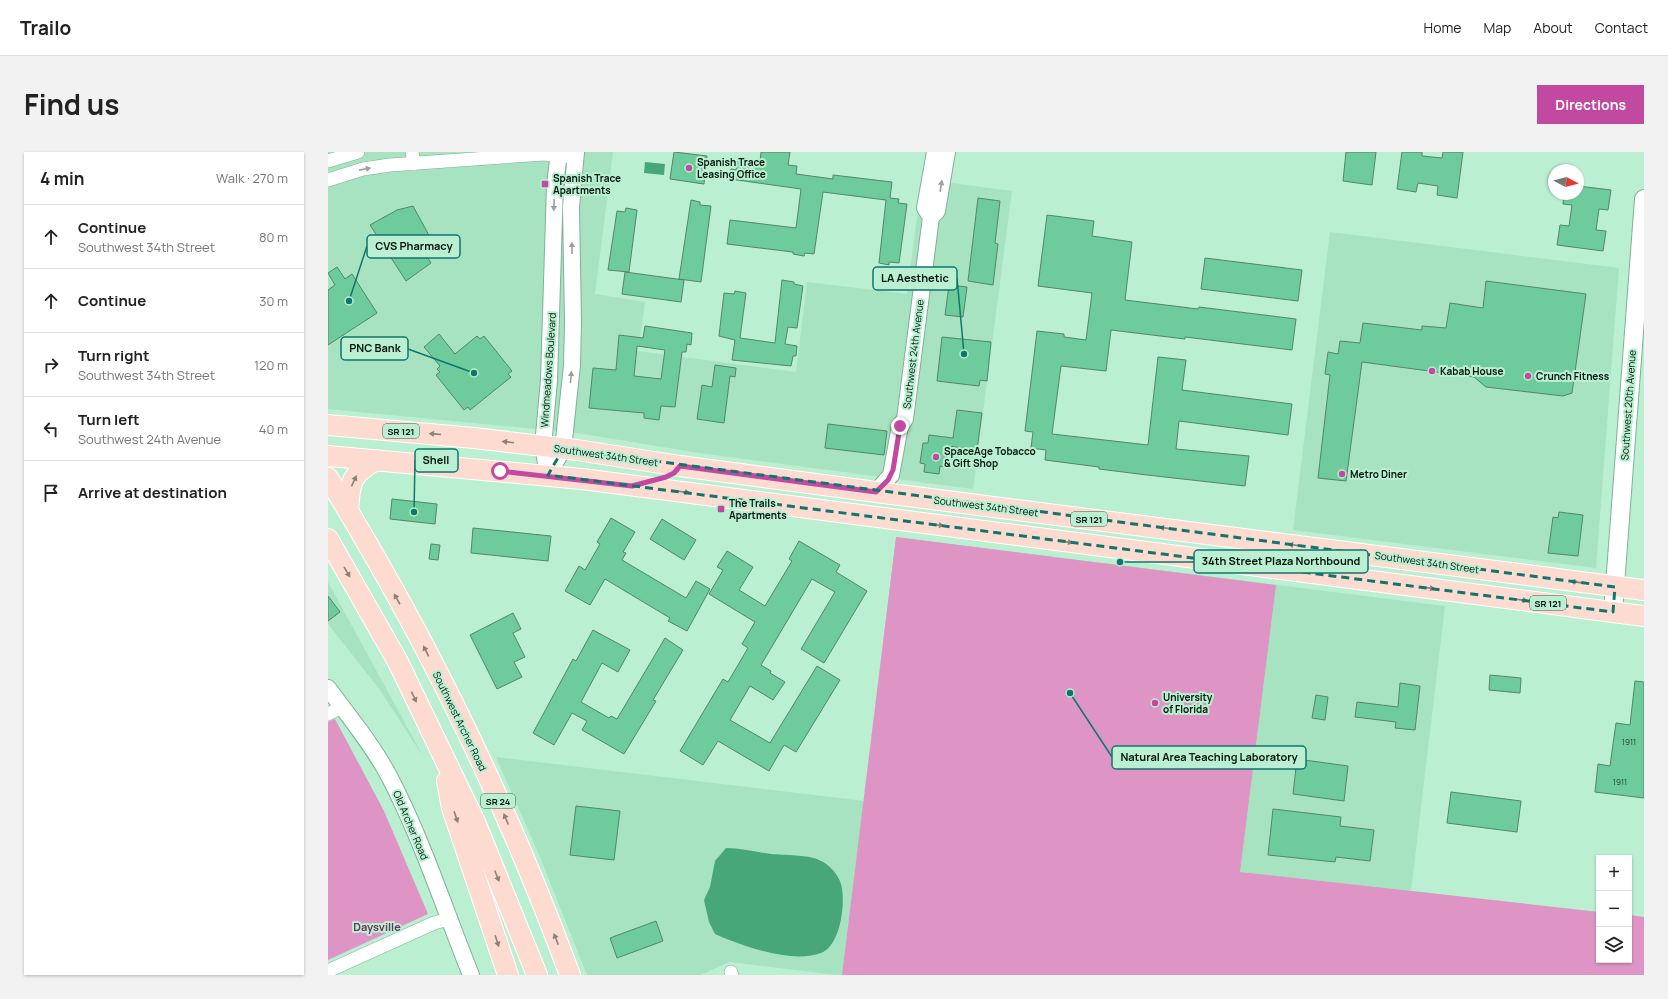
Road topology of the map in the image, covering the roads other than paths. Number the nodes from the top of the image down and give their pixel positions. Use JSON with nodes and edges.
{"nodes":[{"id":1,"x":358,"y":152,"type":"edge"},
{"id":2,"x":934,"y":152,"type":"edge"},
{"id":3,"x":947,"y":152,"type":"edge"},
{"id":4,"x":559,"y":154,"type":"edge"},
{"id":5,"x":575,"y":154,"type":"edge"},
{"id":6,"x":413,"y":158,"type":"edge"},
{"id":7,"x":328,"y":161,"type":"edge"},
{"id":8,"x":328,"y":180,"type":"edge"},
{"id":9,"x":1644,"y":199,"type":"edge"},
{"id":10,"x":930,"y":217,"type":"junction"},
{"id":11,"x":553,"y":267,"type":"junction"},
{"id":12,"x":572,"y":268,"type":"junction"},
{"id":13,"x":905,"y":419,"type":"junction"},
{"id":14,"x":328,"y":425,"type":"edge"},
{"id":15,"x":543,"y":446,"type":"junction"},
{"id":16,"x":563,"y":448,"type":"junction"},
{"id":17,"x":328,"y":456,"type":"edge"},
{"id":18,"x":376,"y":460,"type":"junction"},
{"id":19,"x":680,"y":466,"type":"junction"},
{"id":20,"x":548,"y":475,"type":"junction"},
{"id":21,"x":328,"y":478,"type":"edge"},
{"id":22,"x":632,"y":486,"type":"junction"},
{"id":23,"x":876,"y":492,"type":"junction"},
{"id":24,"x":900,"y":495,"type":"junction"},
{"id":25,"x":771,"y":504,"type":"junction"},
{"id":26,"x":348,"y":511,"type":"junction"},
{"id":27,"x":1027,"y":511,"type":"junction"},
{"id":28,"x":888,"y":519,"type":"junction"},
{"id":29,"x":328,"y":539,"type":"edge"},
{"id":30,"x":1426,"y":562,"type":"junction"},
{"id":31,"x":1334,"y":576,"type":"junction"},
{"id":32,"x":1615,"y":587,"type":"junction"},
{"id":33,"x":1644,"y":590,"type":"edge"},
{"id":34,"x":1613,"y":612,"type":"junction"},
{"id":35,"x":1644,"y":616,"type":"edge"},
{"id":36,"x":328,"y":688,"type":"edge"},
{"id":37,"x":335,"y":710,"type":"edge"},
{"id":38,"x":469,"y":738,"type":"junction"},
{"id":39,"x":440,"y":752,"type":"junction"},
{"id":40,"x":537,"y":889,"type":"junction"},
{"id":41,"x":507,"y":900,"type":"junction"},
{"id":42,"x":449,"y":919,"type":"junction"},
{"id":43,"x":328,"y":971,"type":"edge"},
{"id":44,"x":471,"y":975,"type":"edge"},
{"id":45,"x":508,"y":975,"type":"edge"},
{"id":46,"x":536,"y":975,"type":"edge"},
{"id":47,"x":570,"y":975,"type":"edge"}],
"edges":[{"from":1,"to":7,"type":"street"},
{"from":2,"to":10,"type":"street","name":"Southwest 24th Avenue"},
{"from":10,"to":3,"type":"street","name":"Southwest 24th Avenue","one_way":true},
{"from":4,"to":5,"type":"street"},
{"from":4,"to":6,"type":"street"},
{"from":4,"to":11,"type":"street","name":"Windmeadows Boulevard","one_way":true},
{"from":12,"to":5,"type":"street","one_way":true},
{"from":8,"to":6,"type":"street","one_way":true},
{"from":9,"to":32,"type":"main road","name":"Southwest 20th Avenue"},
{"from":10,"to":13,"type":"street","name":"Southwest 24th Avenue"},
{"from":11,"to":12,"type":"street"},
{"from":11,"to":15,"type":"street","name":"Windmeadows Boulevard"},
{"from":16,"to":12,"type":"street","one_way":true},
{"from":13,"to":23,"type":"street","name":"Southwest 24th Avenue"},
{"from":13,"to":24,"type":"street","name":"Southwest 24th Avenue"},
{"from":15,"to":14,"type":"main road","name":"Southwest 34th Street","number":"SR 121","one_way":true},
{"from":15,"to":16,"type":"main road","name":"Southwest 34th Street","number":"SR 121"},
{"from":15,"to":20,"type":"street","name":"Windmeadows Boulevard"},
{"from":16,"to":19,"type":"main road","name":"Southwest 34th Street","number":"SR 121"},
{"from":16,"to":20,"type":"street"},
{"from":17,"to":18,"type":"main road","number":"SR 121"},
{"from":18,"to":20,"type":"main road","number":"SR 121"},
{"from":26,"to":18,"type":"main road","one_way":true},
{"from":19,"to":22,"type":"main road"},
{"from":19,"to":23,"type":"main road","name":"Southwest 34th Street","number":"SR 121"},
{"from":20,"to":22,"type":"main road","number":"SR 121"},
{"from":21,"to":26,"type":"main road","name":"Southwest Archer Road","number":"SR 24"},
{"from":22,"to":25,"type":"main road","number":"SR 121","one_way":true},
{"from":23,"to":24,"type":"main road","name":"Southwest 34th Street","number":"SR 121"},
{"from":24,"to":25,"type":"main road"},
{"from":24,"to":27,"type":"main road","name":"Southwest 34th Street","number":"SR 121"},
{"from":25,"to":28,"type":"main road","number":"SR 121"},
{"from":38,"to":26,"type":"main road","name":"Southwest Archer Road","number":"SR 24","one_way":true},
{"from":27,"to":28,"type":"main road"},
{"from":30,"to":27,"type":"main road","name":"Southwest 34th Street","number":"SR 121","one_way":true},
{"from":28,"to":31,"type":"main road","number":"SR 121","one_way":true},
{"from":29,"to":39,"type":"main road","number":"SR 24","one_way":true},
{"from":30,"to":31,"type":"main road"},
{"from":32,"to":30,"type":"main road","name":"Southwest 34th Street","number":"SR 121","one_way":true},
{"from":31,"to":34,"type":"main road","number":"SR 121","one_way":true},
{"from":32,"to":33,"type":"main road","name":"Southwest 34th Street","number":"SR 121"},
{"from":32,"to":34,"type":"main road","name":"Southwest 20th Avenue"},
{"from":34,"to":35,"type":"main road","number":"SR 121"},
{"from":36,"to":37,"type":"street","name":"Old Archer Road"},
{"from":37,"to":42,"type":"street","name":"Old Archer Road"},
{"from":38,"to":39,"type":"main road"},
{"from":40,"to":38,"type":"main road","name":"Southwest Archer Road","number":"SR 24","one_way":true},
{"from":39,"to":41,"type":"main road","number":"SR 24","one_way":true},
{"from":39,"to":45,"type":"main road","one_way":true},
{"from":40,"to":41,"type":"main road"},
{"from":47,"to":40,"type":"main road","name":"Southwest Archer Road","number":"SR 24","one_way":true},
{"from":41,"to":46,"type":"main road","number":"SR 24"},
{"from":42,"to":43,"type":"street"},
{"from":42,"to":44,"type":"street","name":"Old Archer Road"}]}
